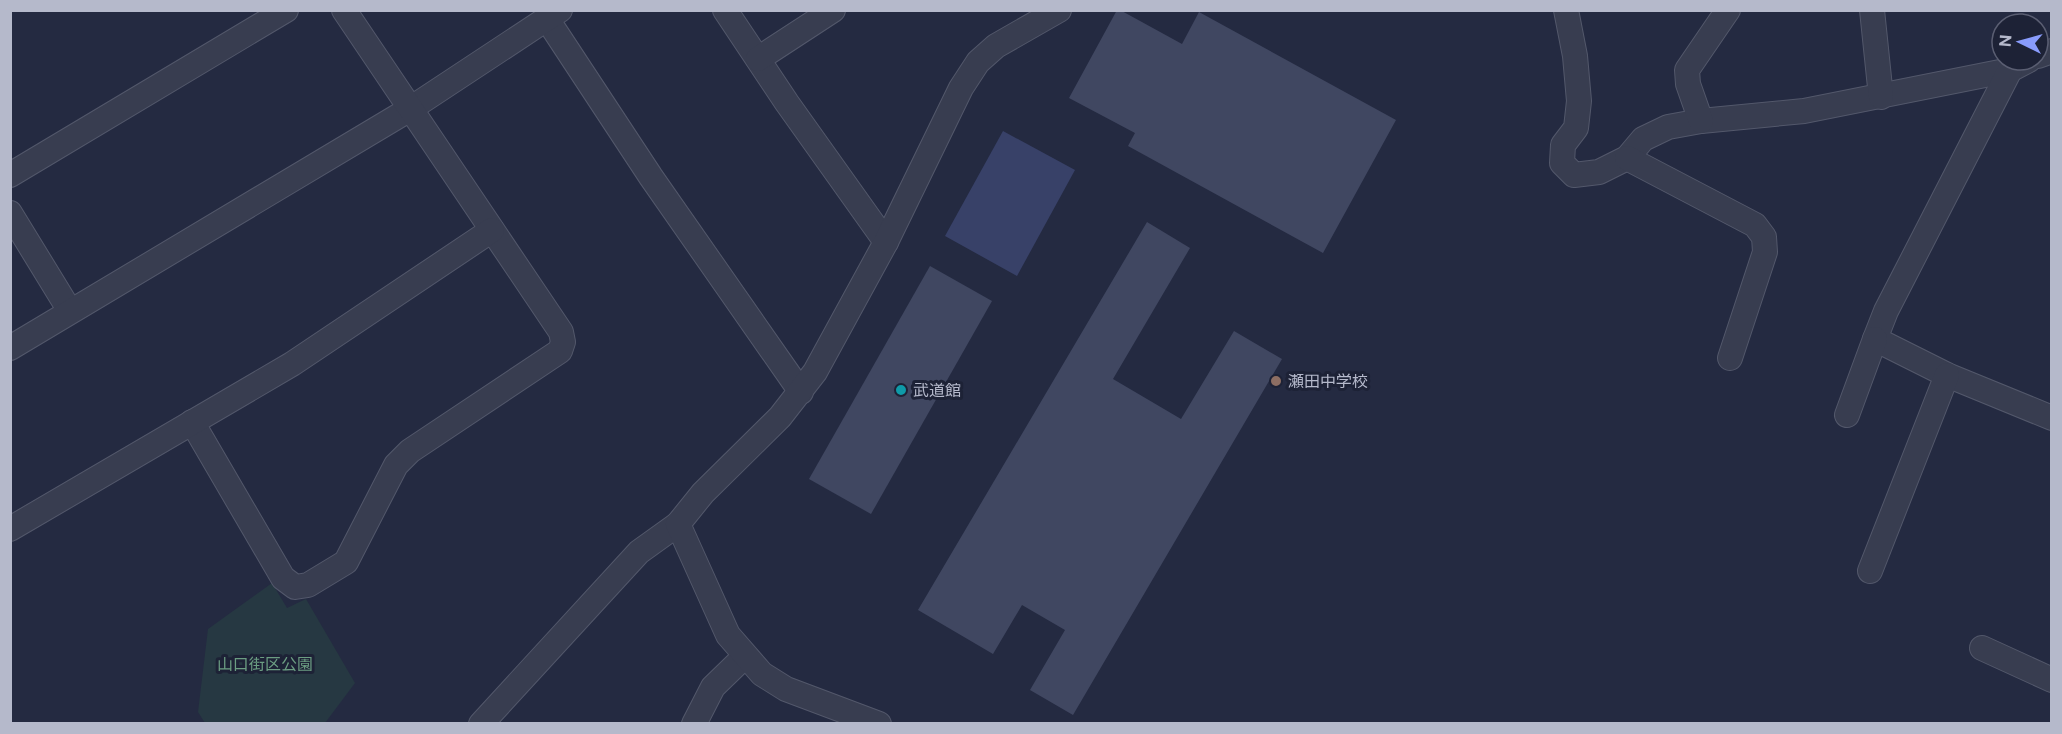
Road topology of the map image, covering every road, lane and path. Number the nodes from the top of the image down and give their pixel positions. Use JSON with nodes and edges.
{"nodes":[{"id":1,"x":286,"y":10,"type":"edge"},
{"id":2,"x":344,"y":10,"type":"edge"},
{"id":3,"x":725,"y":10,"type":"edge"},
{"id":4,"x":833,"y":10,"type":"edge"},
{"id":5,"x":1059,"y":10,"type":"edge"},
{"id":6,"x":1566,"y":10,"type":"edge"},
{"id":7,"x":1728,"y":10,"type":"edge"},
{"id":8,"x":1872,"y":10,"type":"edge"},
{"id":9,"x":554,"y":15,"type":"edge"},
{"id":10,"x":758,"y":59,"type":"junction"},
{"id":11,"x":1990,"y":72,"type":"edge"},
{"id":12,"x":2015,"y":72,"type":"edge"},
{"id":13,"x":1881,"y":97,"type":"junction"},
{"id":14,"x":410,"y":109,"type":"junction"},
{"id":15,"x":1701,"y":121,"type":"junction"},
{"id":16,"x":1627,"y":158,"type":"junction"},
{"id":17,"x":10,"y":175,"type":"edge"},
{"id":18,"x":10,"y":213,"type":"edge"},
{"id":19,"x":492,"y":230,"type":"junction"},
{"id":20,"x":885,"y":242,"type":"junction"},
{"id":21,"x":70,"y":311,"type":"junction"},
{"id":22,"x":1875,"y":339,"type":"junction"},
{"id":23,"x":10,"y":348,"type":"edge"},
{"id":24,"x":1730,"y":358,"type":"dead end"},
{"id":25,"x":1947,"y":375,"type":"junction"},
{"id":26,"x":801,"y":392,"type":"junction"},
{"id":27,"x":1846,"y":415,"type":"dead end"},
{"id":28,"x":2052,"y":418,"type":"edge"},
{"id":29,"x":192,"y":422,"type":"junction"},
{"id":30,"x":678,"y":524,"type":"junction"},
{"id":31,"x":10,"y":529,"type":"edge"},
{"id":32,"x":1870,"y":571,"type":"dead end"},
{"id":33,"x":1982,"y":648,"type":"dead end"},
{"id":34,"x":745,"y":656,"type":"junction"},
{"id":35,"x":2052,"y":680,"type":"edge"},
{"id":36,"x":481,"y":723,"type":"edge"},
{"id":37,"x":694,"y":723,"type":"edge"},
{"id":38,"x":879,"y":723,"type":"edge"}],
"edges":[{"from":1,"to":17,"type":"street"},
{"from":2,"to":14,"type":"street"},
{"from":3,"to":10,"type":"street"},
{"from":4,"to":10,"type":"street"},
{"from":5,"to":20,"type":"street"},
{"from":6,"to":16,"type":"street"},
{"from":7,"to":15,"type":"street"},
{"from":8,"to":13,"type":"street"},
{"from":9,"to":14,"type":"street"},
{"from":9,"to":26,"type":"street"},
{"from":10,"to":20,"type":"street"},
{"from":11,"to":13,"type":"street"},
{"from":12,"to":22,"type":"street"},
{"from":13,"to":15,"type":"street"},
{"from":14,"to":19,"type":"street"},
{"from":14,"to":21,"type":"street"},
{"from":15,"to":16,"type":"street"},
{"from":16,"to":24,"type":"street"},
{"from":18,"to":21,"type":"street"},
{"from":19,"to":29,"type":"street"},
{"from":19,"to":29,"type":"street"},
{"from":20,"to":26,"type":"street"},
{"from":21,"to":23,"type":"street"},
{"from":22,"to":25,"type":"street"},
{"from":22,"to":27,"type":"street"},
{"from":25,"to":28,"type":"street"},
{"from":25,"to":32,"type":"street"},
{"from":26,"to":30,"type":"street"},
{"from":29,"to":31,"type":"street"},
{"from":30,"to":34,"type":"street"},
{"from":30,"to":36,"type":"street"},
{"from":33,"to":35,"type":"street"},
{"from":34,"to":37,"type":"street"},
{"from":34,"to":38,"type":"street"}]}
